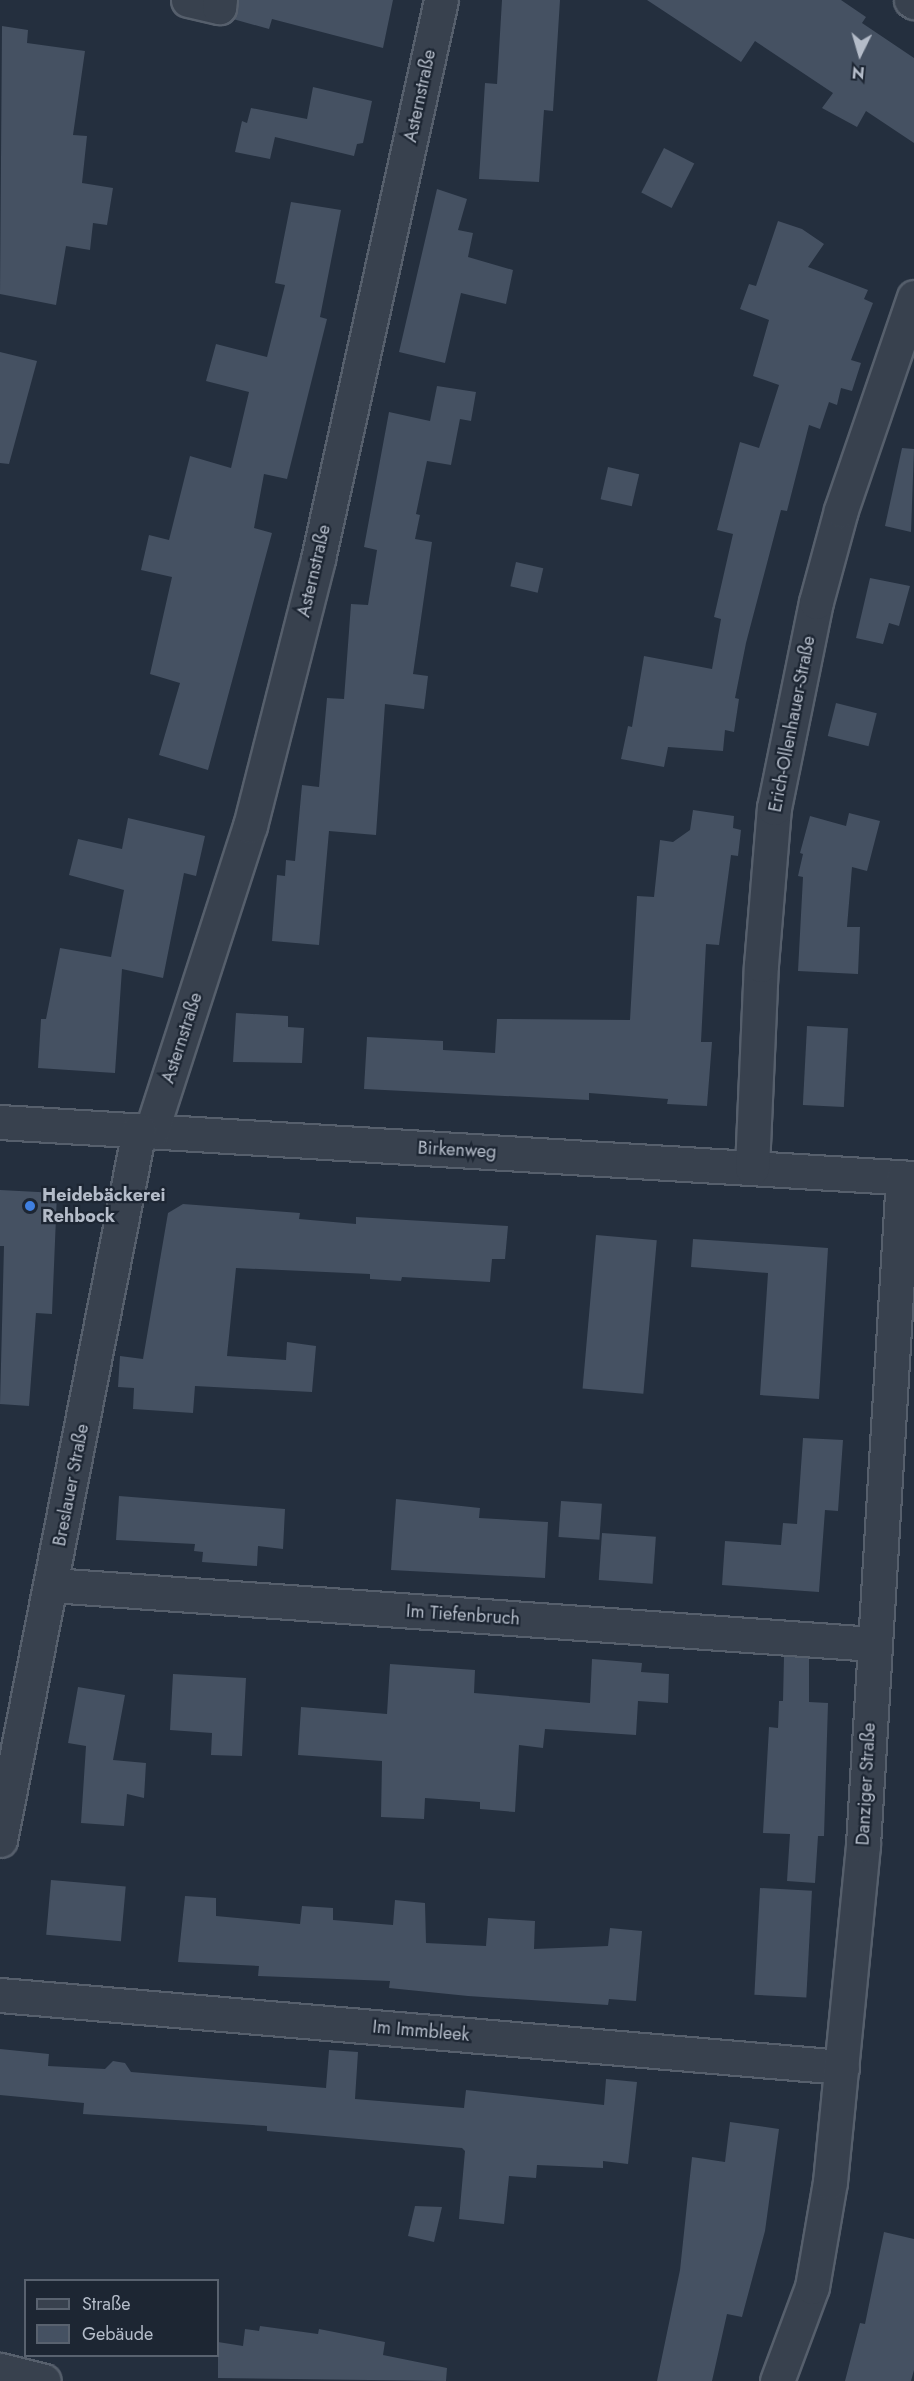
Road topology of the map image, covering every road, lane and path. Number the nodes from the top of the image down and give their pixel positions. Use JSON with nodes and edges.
{"nodes":[{"id":1,"x":188,"y":0,"type":"edge"},
{"id":2,"x":220,"y":0,"type":"edge"},
{"id":3,"x":441,"y":0,"type":"edge"},
{"id":4,"x":914,"y":297,"type":"edge"},
{"id":5,"x":0,"y":1122,"type":"edge"},
{"id":6,"x":145,"y":1131,"type":"junction"},
{"id":7,"x":753,"y":1168,"type":"junction"},
{"id":8,"x":909,"y":1178,"type":"edge"},
{"id":9,"x":52,"y":1585,"type":"junction"},
{"id":10,"x":874,"y":1644,"type":"junction"},
{"id":11,"x":0,"y":1840,"type":"edge"},
{"id":12,"x":0,"y":1995,"type":"edge"},
{"id":13,"x":842,"y":2067,"type":"junction"},
{"id":14,"x":0,"y":2370,"type":"edge"},
{"id":15,"x":44,"y":2381,"type":"edge"},
{"id":16,"x":777,"y":2381,"type":"edge"}],
"edges":[{"from":1,"to":2,"type":"street"},
{"from":3,"to":6,"type":"street","name":"Asternstraße"},
{"from":4,"to":7,"type":"street","name":"Erich-Ollenhauer-Straße"},
{"from":5,"to":6,"type":"street","name":"Birkenweg"},
{"from":6,"to":7,"type":"street","name":"Birkenweg"},
{"from":6,"to":9,"type":"street","name":"Breslauer Straße"},
{"from":7,"to":8,"type":"street","name":"Birkenweg"},
{"from":8,"to":10,"type":"street","name":"Danziger Straße"},
{"from":9,"to":10,"type":"street","name":"Im Tiefenbruch"},
{"from":9,"to":11,"type":"street","name":"Breslauer Straße"},
{"from":10,"to":13,"type":"street","name":"Danziger Straße"},
{"from":12,"to":13,"type":"street","name":"Im Immbleek"},
{"from":13,"to":16,"type":"street","name":"Danziger Straße"},
{"from":14,"to":15,"type":"street"}]}
